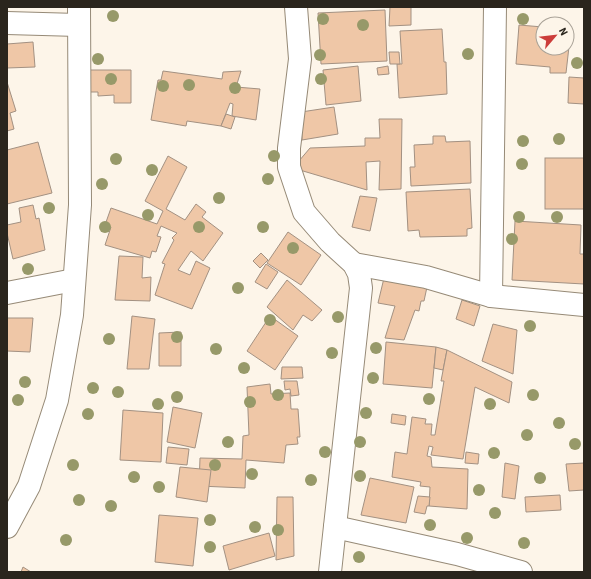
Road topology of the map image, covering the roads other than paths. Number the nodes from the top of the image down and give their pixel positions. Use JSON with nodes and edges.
{"nodes":[{"id":1,"x":296,"y":7,"type":"edge"},
{"id":2,"x":495,"y":7,"type":"edge"},
{"id":3,"x":79,"y":16,"type":"edge"},
{"id":4,"x":7,"y":23,"type":"edge"},
{"id":5,"x":354,"y":264,"type":"junction"},
{"id":6,"x":74,"y":280,"type":"junction"},
{"id":7,"x":7,"y":293,"type":"edge"},
{"id":8,"x":491,"y":296,"type":"junction"},
{"id":9,"x":584,"y":305,"type":"edge"},
{"id":10,"x":7,"y":527,"type":"edge"},
{"id":11,"x":335,"y":527,"type":"junction"},
{"id":12,"x":330,"y":572,"type":"edge"},
{"id":13,"x":520,"y":572,"type":"edge"}],
"edges":[{"from":1,"to":5,"type":"street"},
{"from":2,"to":8,"type":"street"},
{"from":3,"to":4,"type":"street"},
{"from":3,"to":6,"type":"street"},
{"from":5,"to":8,"type":"street"},
{"from":5,"to":11,"type":"street"},
{"from":6,"to":7,"type":"street"},
{"from":6,"to":10,"type":"street"},
{"from":8,"to":9,"type":"street"},
{"from":11,"to":12,"type":"street"},
{"from":11,"to":13,"type":"street"}]}
